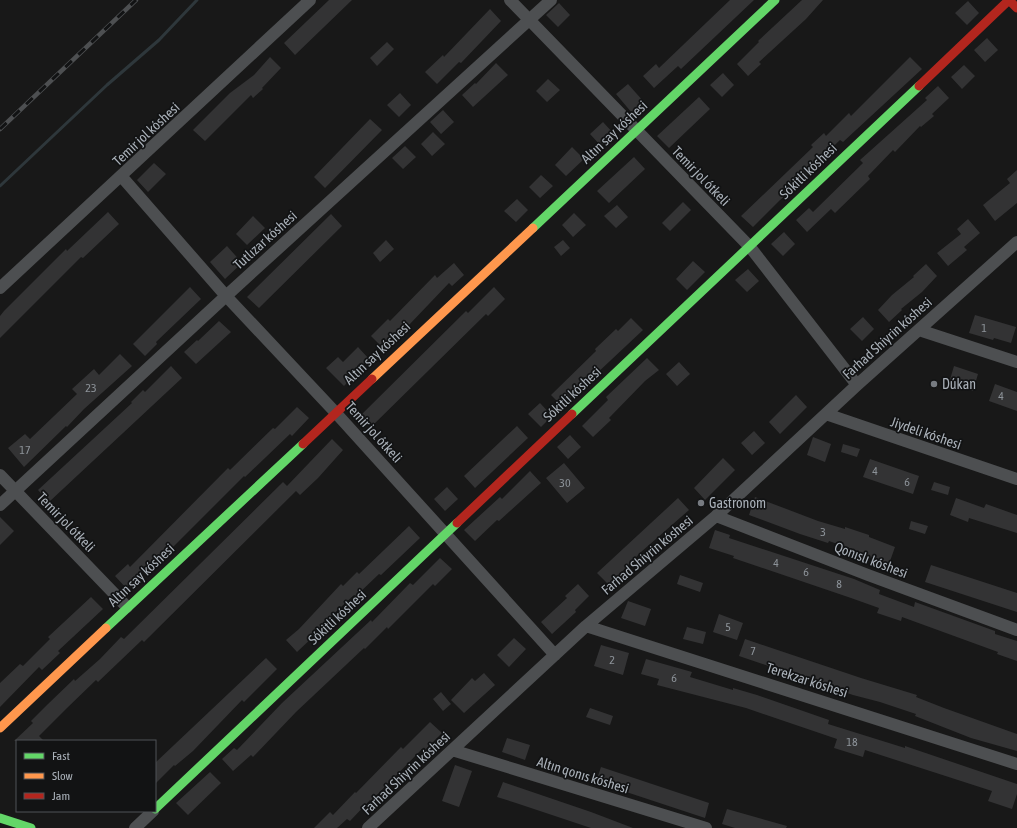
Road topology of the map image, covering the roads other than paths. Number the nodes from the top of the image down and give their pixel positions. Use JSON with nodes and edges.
{"nodes":[{"id":1,"x":310,"y":0,"type":"edge"},
{"id":2,"x":510,"y":0,"type":"edge"},
{"id":3,"x":552,"y":0,"type":"edge"},
{"id":4,"x":775,"y":0,"type":"edge"},
{"id":5,"x":1009,"y":0,"type":"edge"},
{"id":6,"x":1017,"y":8,"type":"edge"},
{"id":7,"x":529,"y":21,"type":"junction"},
{"id":8,"x":636,"y":130,"type":"junction"},
{"id":9,"x":122,"y":177,"type":"junction"},
{"id":10,"x":1017,"y":242,"type":"edge"},
{"id":11,"x":750,"y":247,"type":"junction"},
{"id":12,"x":0,"y":288,"type":"edge"},
{"id":13,"x":226,"y":296,"type":"junction"},
{"id":14,"x":919,"y":330,"type":"junction"},
{"id":15,"x":1017,"y":362,"type":"edge"},
{"id":16,"x":857,"y":385,"type":"junction"},
{"id":17,"x":335,"y":412,"type":"junction"},
{"id":18,"x":826,"y":414,"type":"junction"},
{"id":19,"x":0,"y":475,"type":"edge"},
{"id":20,"x":1017,"y":479,"type":"edge"},
{"id":21,"x":15,"y":491,"type":"junction"},
{"id":22,"x":0,"y":505,"type":"edge"},
{"id":23,"x":716,"y":516,"type":"junction"},
{"id":24,"x":446,"y":534,"type":"junction"},
{"id":25,"x":127,"y":607,"type":"junction"},
{"id":26,"x":586,"y":626,"type":"junction"},
{"id":27,"x":1017,"y":630,"type":"edge"},
{"id":28,"x":555,"y":655,"type":"junction"},
{"id":29,"x":0,"y":728,"type":"edge"},
{"id":30,"x":452,"y":750,"type":"junction"},
{"id":31,"x":1017,"y":764,"type":"edge"},
{"id":32,"x":156,"y":808,"type":"edge"},
{"id":33,"x":152,"y":812,"type":"edge"},
{"id":34,"x":0,"y":818,"type":"edge"},
{"id":35,"x":31,"y":828,"type":"edge"},
{"id":36,"x":135,"y":828,"type":"edge"},
{"id":37,"x":368,"y":828,"type":"edge"},
{"id":38,"x":706,"y":828,"type":"edge"}],
"edges":[{"from":1,"to":9,"type":"street","name":"Temir jol kóshesi"},
{"from":2,"to":7,"type":"street","name":"Temir jol ótkeli"},
{"from":3,"to":7,"type":"street","name":"Tutlızar kóshesi"},
{"from":4,"to":8,"type":"street","name":"Altın say kóshesi"},
{"from":5,"to":6,"type":"street"},
{"from":5,"to":11,"type":"street","name":"Sókitli kóshesi"},
{"from":7,"to":8,"type":"street","name":"Temir jol ótkeli"},
{"from":7,"to":13,"type":"street","name":"Tutlızar kóshesi"},
{"from":8,"to":11,"type":"street","name":"Temir jol ótkeli"},
{"from":8,"to":17,"type":"street","name":"Altın say kóshesi"},
{"from":9,"to":12,"type":"street","name":"Temir jol kóshesi"},
{"from":9,"to":13,"type":"street","name":"Temir jol ótkeli"},
{"from":10,"to":14,"type":"street","name":"Farhad Shiyrin kóshesi"},
{"from":11,"to":16,"type":"street","name":"Temir jol ótkeli"},
{"from":11,"to":24,"type":"street","name":"Sókitli kóshesi"},
{"from":13,"to":17,"type":"street","name":"Temir jol ótkeli"},
{"from":13,"to":21,"type":"street","name":"Tutlızar kóshesi"},
{"from":14,"to":15,"type":"street"},
{"from":14,"to":16,"type":"street","name":"Farhad Shiyrin kóshesi"},
{"from":16,"to":18,"type":"street","name":"Farhad Shiyrin kóshesi"},
{"from":17,"to":24,"type":"street","name":"Temir jol ótkeli"},
{"from":17,"to":25,"type":"street","name":"Altın say kóshesi"},
{"from":18,"to":20,"type":"street","name":"Jiydeli kóshesi"},
{"from":18,"to":23,"type":"street","name":"Farhad Shiyrin kóshesi"},
{"from":19,"to":21,"type":"street","name":"Temir jol ótkeli"},
{"from":21,"to":22,"type":"street","name":"Tutlızar kóshesi"},
{"from":21,"to":25,"type":"street","name":"Temir jol ótkeli"},
{"from":23,"to":26,"type":"street","name":"Farhad Shiyrin kóshesi"},
{"from":23,"to":27,"type":"street","name":"Qonıslı kóshesi"},
{"from":24,"to":28,"type":"street","name":"Temir jol ótkeli"},
{"from":24,"to":32,"type":"street","name":"Sókitli kóshesi"},
{"from":25,"to":29,"type":"street","name":"Altın say kóshesi"},
{"from":26,"to":28,"type":"street","name":"Farhad Shiyrin kóshesi"},
{"from":26,"to":31,"type":"street","name":"Terekzar kóshesi"},
{"from":28,"to":30,"type":"street","name":"Farhad Shiyrin kóshesi"},
{"from":30,"to":37,"type":"street","name":"Farhad Shiyrin kóshesi"},
{"from":30,"to":38,"type":"street","name":"Altın qonıs kóshesi"},
{"from":33,"to":36,"type":"street"},
{"from":34,"to":35,"type":"street"}]}
